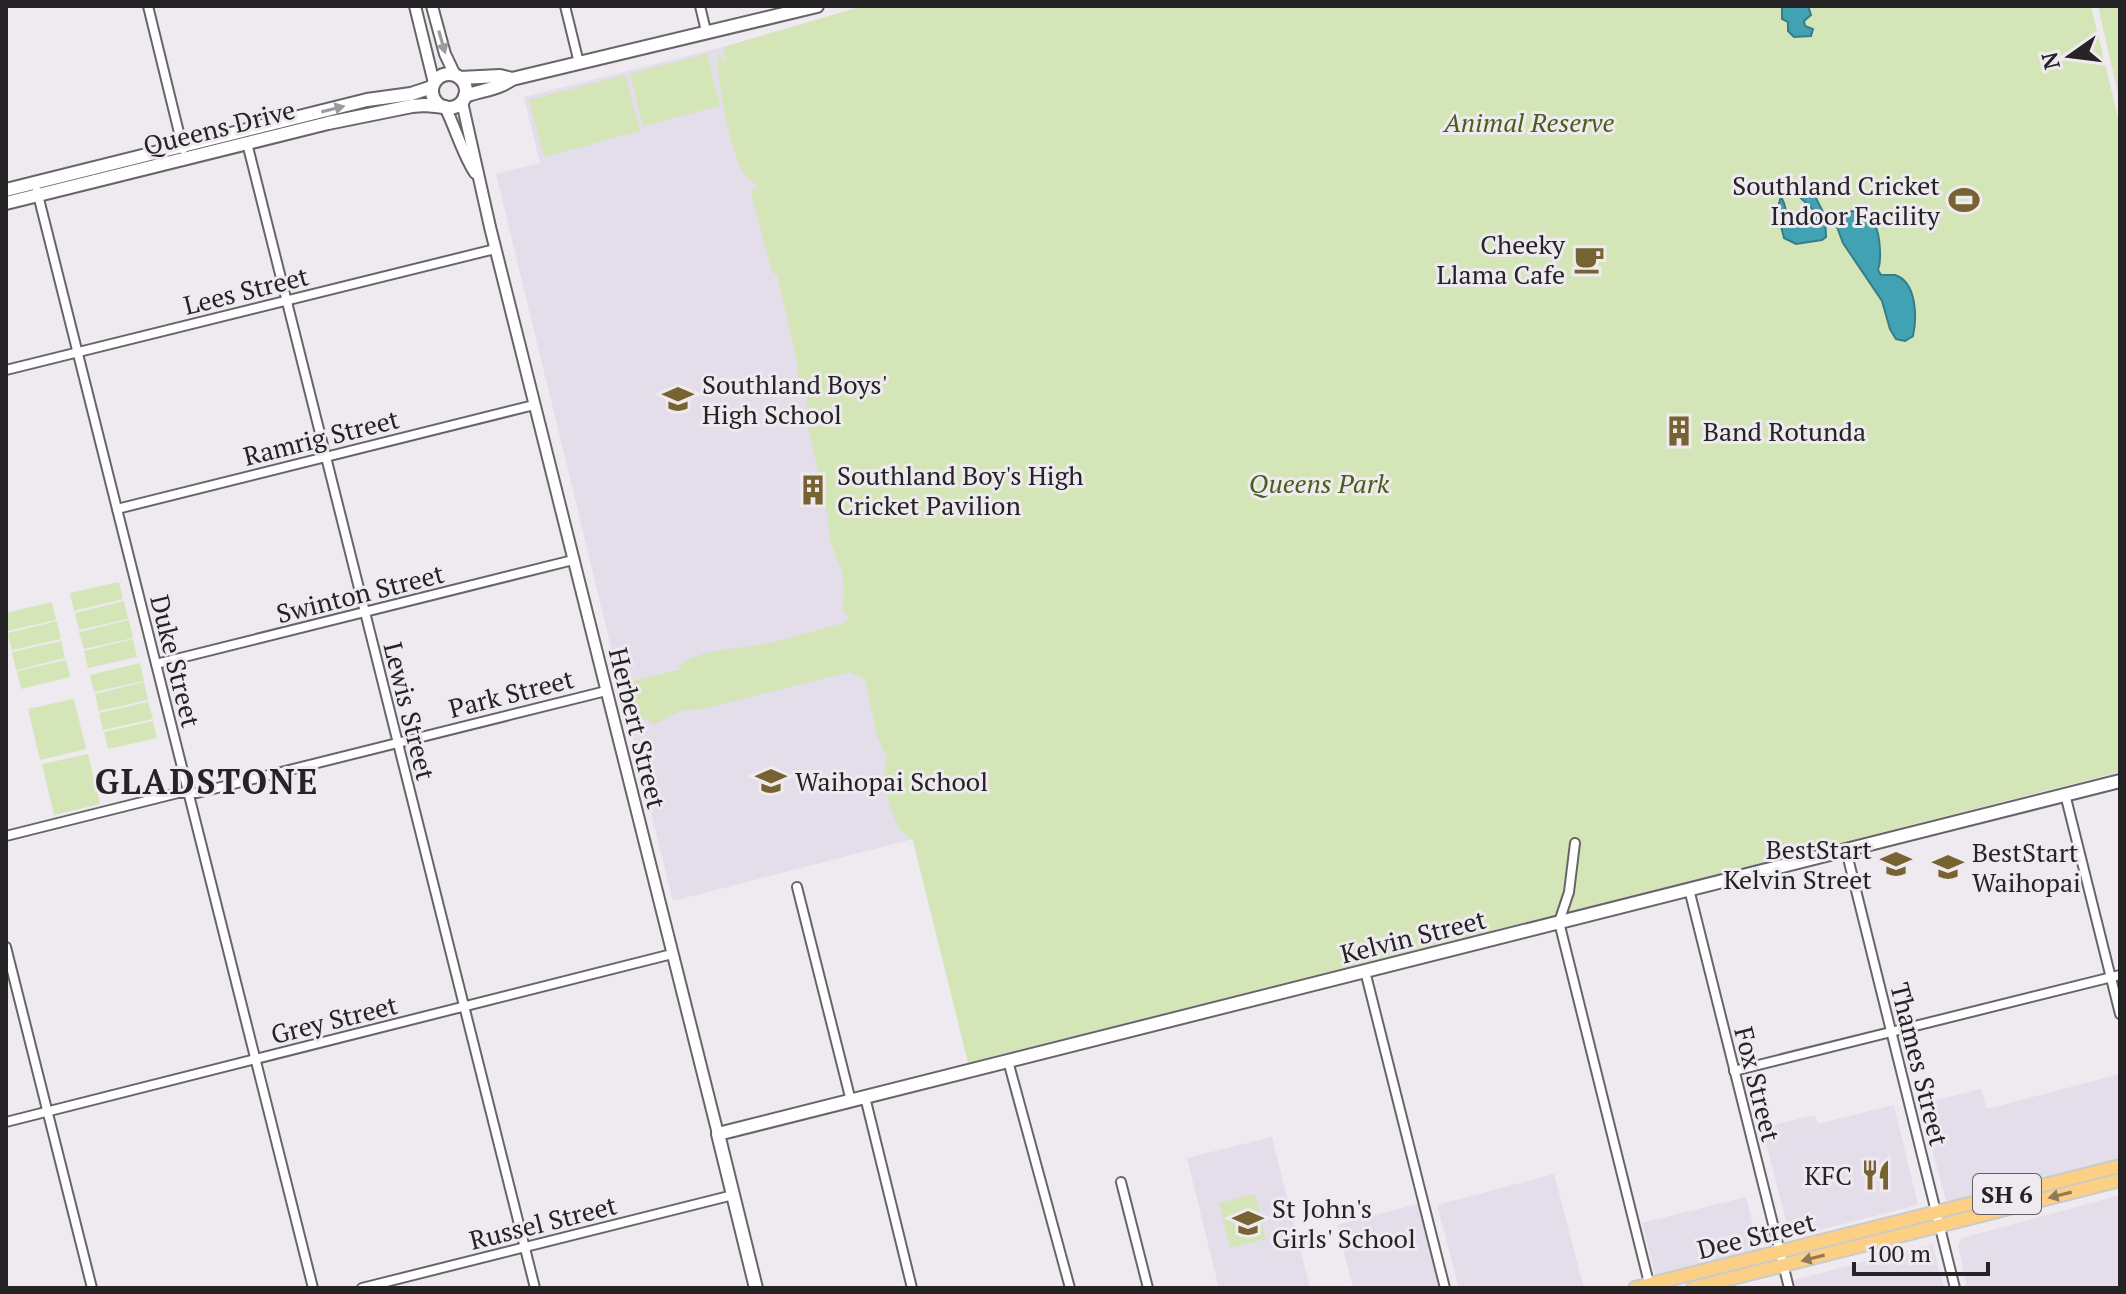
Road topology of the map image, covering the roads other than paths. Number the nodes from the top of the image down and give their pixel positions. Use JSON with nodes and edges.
{"nodes":[{"id":1,"x":148,"y":6,"type":"edge"},
{"id":2,"x":415,"y":6,"type":"edge"},
{"id":3,"x":432,"y":6,"type":"edge"},
{"id":4,"x":565,"y":6,"type":"edge"},
{"id":5,"x":700,"y":6,"type":"edge"},
{"id":6,"x":817,"y":6,"type":"edge"},
{"id":7,"x":706,"y":31,"type":"junction"},
{"id":8,"x":579,"y":63,"type":"junction"},
{"id":9,"x":458,"y":77,"type":"junction"},
{"id":10,"x":512,"y":79,"type":"junction"},
{"id":11,"x":433,"y":85,"type":"junction"},
{"id":12,"x":463,"y":99,"type":"junction"},
{"id":13,"x":445,"y":107,"type":"junction"},
{"id":14,"x":247,"y":143,"type":"junction"},
{"id":15,"x":184,"y":152,"type":"junction"},
{"id":16,"x":478,"y":178,"type":"junction"},
{"id":17,"x":37,"y":189,"type":"junction"},
{"id":18,"x":6,"y":190,"type":"edge"},
{"id":19,"x":6,"y":203,"type":"edge"},
{"id":20,"x":495,"y":249,"type":"junction"},
{"id":21,"x":287,"y":301,"type":"junction"},
{"id":22,"x":78,"y":353,"type":"junction"},
{"id":23,"x":6,"y":370,"type":"edge"},
{"id":24,"x":534,"y":405,"type":"junction"},
{"id":25,"x":326,"y":457,"type":"junction"},
{"id":26,"x":117,"y":509,"type":"junction"},
{"id":27,"x":573,"y":560,"type":"junction"},
{"id":28,"x":364,"y":612,"type":"junction"},
{"id":29,"x":156,"y":664,"type":"junction"},
{"id":30,"x":606,"y":691,"type":"junction"},
{"id":31,"x":397,"y":743,"type":"junction"},
{"id":32,"x":2120,"y":781,"type":"edge"},
{"id":33,"x":188,"y":793,"type":"junction"},
{"id":34,"x":2065,"y":794,"type":"junction"},
{"id":35,"x":6,"y":836,"type":"edge"},
{"id":36,"x":1575,"y":843,"type":"dead end"},
{"id":37,"x":1846,"y":850,"type":"junction"},
{"id":38,"x":797,"y":887,"type":"dead end"},
{"id":39,"x":1689,"y":889,"type":"junction"},
{"id":40,"x":1559,"y":922,"type":"junction"},
{"id":41,"x":6,"y":947,"type":"edge"},
{"id":42,"x":672,"y":954,"type":"junction"},
{"id":43,"x":1365,"y":971,"type":"junction"},
{"id":44,"x":2116,"y":976,"type":"edge"},
{"id":45,"x":464,"y":1007,"type":"junction"},
{"id":46,"x":2120,"y":1014,"type":"edge"},
{"id":47,"x":1891,"y":1032,"type":"junction"},
{"id":48,"x":255,"y":1060,"type":"junction"},
{"id":49,"x":1008,"y":1061,"type":"junction"},
{"id":50,"x":1734,"y":1071,"type":"junction"},
{"id":51,"x":865,"y":1097,"type":"junction"},
{"id":52,"x":851,"y":1101,"type":"junction"},
{"id":53,"x":47,"y":1112,"type":"junction"},
{"id":54,"x":6,"y":1122,"type":"edge"},
{"id":55,"x":718,"y":1134,"type":"junction"},
{"id":56,"x":2120,"y":1166,"type":"edge"},
{"id":57,"x":2120,"y":1180,"type":"edge"},
{"id":58,"x":1121,"y":1182,"type":"dead end"},
{"id":59,"x":733,"y":1195,"type":"junction"},
{"id":60,"x":1936,"y":1212,"type":"junction"},
{"id":61,"x":1939,"y":1226,"type":"junction"},
{"id":62,"x":525,"y":1247,"type":"junction"},
{"id":63,"x":1781,"y":1259,"type":"junction"},
{"id":64,"x":1650,"y":1286,"type":"edge"},
{"id":65,"x":92,"y":1288,"type":"edge"},
{"id":66,"x":313,"y":1288,"type":"edge"},
{"id":67,"x":362,"y":1288,"type":"edge"},
{"id":68,"x":535,"y":1288,"type":"edge"},
{"id":69,"x":756,"y":1288,"type":"edge"},
{"id":70,"x":912,"y":1288,"type":"edge"},
{"id":71,"x":1070,"y":1288,"type":"edge"},
{"id":72,"x":1148,"y":1288,"type":"edge"},
{"id":73,"x":1445,"y":1288,"type":"edge"},
{"id":74,"x":1635,"y":1288,"type":"edge"},
{"id":75,"x":1693,"y":1288,"type":"edge"},
{"id":76,"x":1789,"y":1288,"type":"edge"},
{"id":77,"x":1955,"y":1288,"type":"edge"}],
"edges":[{"from":1,"to":15,"type":"street"},
{"from":2,"to":11,"type":"street","name":"Herbert Street"},
{"from":3,"to":9,"type":"street","name":"Herbert Street","one_way":true},
{"from":4,"to":8,"type":"street"},
{"from":5,"to":7,"type":"street"},
{"from":6,"to":7,"type":"main road"},
{"from":7,"to":8,"type":"main road"},
{"from":8,"to":10,"type":"main road"},
{"from":9,"to":10,"type":"main road"},
{"from":9,"to":11,"type":"main road"},
{"from":9,"to":12,"type":"main road","name":"Herbert Street"},
{"from":10,"to":12,"type":"main road"},
{"from":11,"to":13,"type":"main road","name":"Herbert Street"},
{"from":15,"to":11,"type":"main road","name":"Queens Drive","one_way":true},
{"from":12,"to":13,"type":"main road"},
{"from":12,"to":16,"type":"street","name":"Herbert Street"},
{"from":13,"to":14,"type":"main road","name":"Queens Drive"},
{"from":13,"to":16,"type":"street","name":"Herbert Street"},
{"from":14,"to":15,"type":"main road","name":"Queens Drive"},
{"from":14,"to":21,"type":"street","name":"Lewis Street"},
{"from":15,"to":17,"type":"main road","name":"Queens Drive"},
{"from":16,"to":20,"type":"street","name":"Herbert Street"},
{"from":17,"to":18,"type":"main road","name":"Queens Drive"},
{"from":17,"to":19,"type":"main road","name":"Queens Drive"},
{"from":17,"to":22,"type":"street","name":"Duke Street"},
{"from":20,"to":21,"type":"street","name":"Lees Street"},
{"from":20,"to":24,"type":"street","name":"Herbert Street"},
{"from":21,"to":22,"type":"street","name":"Lees Street"},
{"from":21,"to":25,"type":"street","name":"Lewis Street"},
{"from":22,"to":23,"type":"street","name":"Lees Street"},
{"from":22,"to":26,"type":"street","name":"Duke Street"},
{"from":24,"to":25,"type":"street","name":"Ramrig Street"},
{"from":24,"to":27,"type":"street","name":"Herbert Street"},
{"from":25,"to":26,"type":"street","name":"Ramrig Street"},
{"from":25,"to":28,"type":"street","name":"Lewis Street"},
{"from":26,"to":29,"type":"street","name":"Duke Street"},
{"from":27,"to":28,"type":"street","name":"Swinton Street"},
{"from":27,"to":30,"type":"street","name":"Herbert Street"},
{"from":28,"to":29,"type":"street","name":"Swinton Street"},
{"from":28,"to":31,"type":"street","name":"Lewis Street"},
{"from":29,"to":33,"type":"street","name":"Duke Street"},
{"from":30,"to":31,"type":"street","name":"Park Street"},
{"from":30,"to":42,"type":"street","name":"Herbert Street"},
{"from":31,"to":33,"type":"street","name":"Park Street"},
{"from":31,"to":45,"type":"street","name":"Lewis Street"},
{"from":32,"to":34,"type":"main road","name":"Kelvin Street"},
{"from":33,"to":35,"type":"street","name":"Park Street"},
{"from":33,"to":48,"type":"street","name":"Duke Street"},
{"from":34,"to":37,"type":"main road","name":"Kelvin Street"},
{"from":34,"to":44,"type":"street"},
{"from":36,"to":40,"type":"street"},
{"from":37,"to":39,"type":"main road","name":"Kelvin Street"},
{"from":37,"to":47,"type":"street","name":"Thames Street"},
{"from":38,"to":52,"type":"street"},
{"from":39,"to":40,"type":"main road","name":"Kelvin Street"},
{"from":39,"to":50,"type":"street","name":"Fox Street"},
{"from":40,"to":43,"type":"main road","name":"Kelvin Street"},
{"from":40,"to":64,"type":"street"},
{"from":41,"to":53,"type":"street"},
{"from":42,"to":45,"type":"street","name":"Grey Street"},
{"from":42,"to":55,"type":"street","name":"Herbert Street"},
{"from":43,"to":49,"type":"main road","name":"Kelvin Street"},
{"from":43,"to":73,"type":"street"},
{"from":44,"to":46,"type":"street"},
{"from":44,"to":47,"type":"street"},
{"from":45,"to":48,"type":"street","name":"Grey Street"},
{"from":45,"to":62,"type":"street","name":"Lewis Street"},
{"from":47,"to":50,"type":"street"},
{"from":47,"to":60,"type":"street","name":"Thames Street"},
{"from":48,"to":53,"type":"street","name":"Grey Street"},
{"from":48,"to":66,"type":"street","name":"Duke Street"},
{"from":49,"to":51,"type":"main road","name":"Kelvin Street"},
{"from":49,"to":71,"type":"street"},
{"from":50,"to":63,"type":"street","name":"Fox Street"},
{"from":51,"to":52,"type":"main road","name":"Kelvin Street"},
{"from":51,"to":70,"type":"street"},
{"from":52,"to":55,"type":"main road","name":"Kelvin Street"},
{"from":53,"to":54,"type":"street","name":"Grey Street"},
{"from":53,"to":65,"type":"street"},
{"from":55,"to":59,"type":"main road","name":"Herbert Street"},
{"from":56,"to":60,"type":"main road","name":"Dee Street","number":"SH 6"},
{"from":57,"to":61,"type":"main road","name":"Dee Street","number":"SH 6","one_way":true},
{"from":58,"to":72,"type":"street"},
{"from":59,"to":62,"type":"street","name":"Russel Street"},
{"from":59,"to":69,"type":"main road","name":"Herbert Street"},
{"from":60,"to":61,"type":"street","name":"Thames Street"},
{"from":60,"to":63,"type":"main road","name":"Dee Street","number":"SH 6"},
{"from":61,"to":63,"type":"main road","name":"Dee Street","number":"SH 6","one_way":true},
{"from":61,"to":77,"type":"street","name":"Thames Street"},
{"from":62,"to":67,"type":"street","name":"Russel Street"},
{"from":62,"to":68,"type":"street","name":"Lewis Street"},
{"from":63,"to":64,"type":"main road","name":"Dee Street","number":"SH 6"},
{"from":63,"to":75,"type":"main road","name":"Dee Street","number":"SH 6"},
{"from":63,"to":76,"type":"street","name":"Fox Street"},
{"from":64,"to":74,"type":"main road","name":"Dee Street","number":"SH 6"}]}
